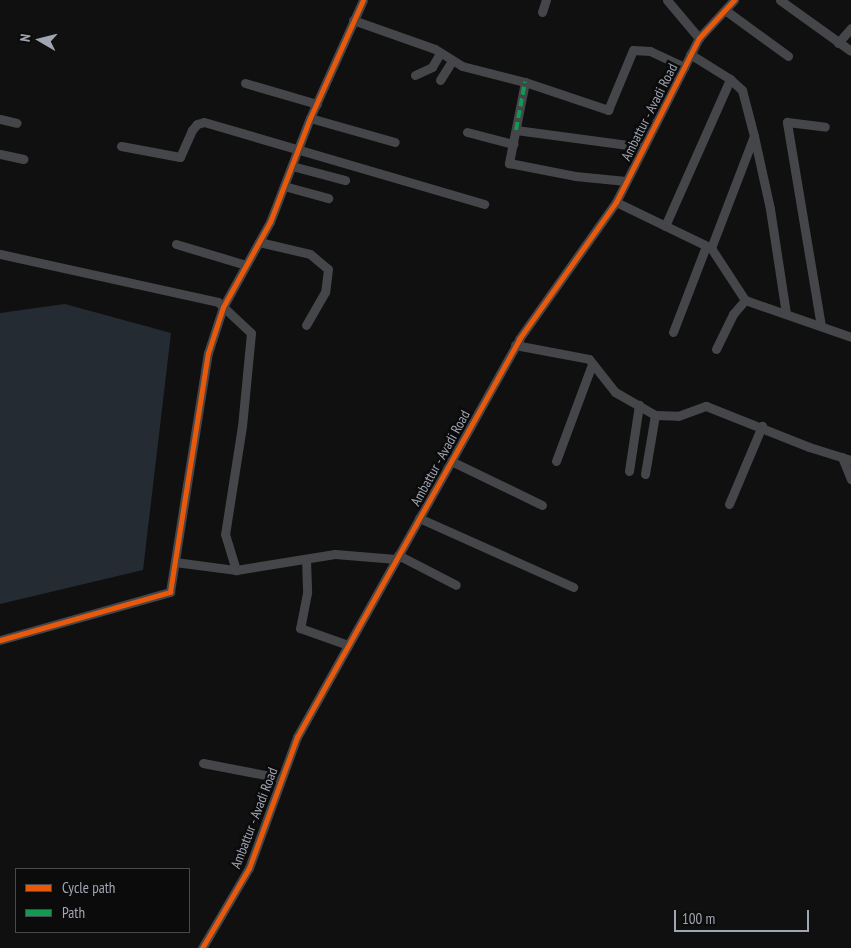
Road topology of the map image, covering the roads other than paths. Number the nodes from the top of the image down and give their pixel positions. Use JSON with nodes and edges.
{"nodes":[{"id":1,"x":363,"y":0,"type":"edge"},
{"id":2,"x":546,"y":0,"type":"edge"},
{"id":3,"x":667,"y":0,"type":"edge"},
{"id":4,"x":734,"y":0,"type":"edge"},
{"id":5,"x":780,"y":0,"type":"edge"},
{"id":6,"x":725,"y":10,"type":"junction"},
{"id":7,"x":542,"y":12,"type":"dead end"},
{"id":8,"x":354,"y":20,"type":"junction"},
{"id":9,"x":851,"y":28,"type":"edge"},
{"id":10,"x":699,"y":38,"type":"junction"},
{"id":11,"x":838,"y":43,"type":"junction"},
{"id":12,"x":851,"y":51,"type":"edge"},
{"id":13,"x":440,"y":53,"type":"junction"},
{"id":14,"x":690,"y":54,"type":"junction"},
{"id":15,"x":788,"y":56,"type":"dead end"},
{"id":16,"x":452,"y":61,"type":"junction"},
{"id":17,"x":684,"y":67,"type":"junction"},
{"id":18,"x":416,"y":75,"type":"dead end"},
{"id":19,"x":730,"y":79,"type":"junction"},
{"id":20,"x":440,"y":80,"type":"dead end"},
{"id":21,"x":525,"y":82,"type":"junction"},
{"id":22,"x":245,"y":83,"type":"dead end"},
{"id":23,"x":317,"y":104,"type":"junction"},
{"id":24,"x":310,"y":118,"type":"junction"},
{"id":25,"x":0,"y":119,"type":"edge"},
{"id":26,"x":17,"y":123,"type":"dead end"},
{"id":27,"x":825,"y":127,"type":"dead end"},
{"id":28,"x":516,"y":130,"type":"junction"},
{"id":29,"x":467,"y":132,"type":"dead end"},
{"id":30,"x":754,"y":136,"type":"junction"},
{"id":31,"x":394,"y":142,"type":"dead end"},
{"id":32,"x":513,"y":144,"type":"junction"},
{"id":33,"x":121,"y":146,"type":"dead end"},
{"id":34,"x":643,"y":147,"type":"junction"},
{"id":35,"x":298,"y":151,"type":"junction"},
{"id":36,"x":0,"y":154,"type":"edge"},
{"id":37,"x":23,"y":159,"type":"dead end"},
{"id":38,"x":292,"y":166,"type":"junction"},
{"id":39,"x":346,"y":180,"type":"dead end"},
{"id":40,"x":626,"y":181,"type":"junction"},
{"id":41,"x":284,"y":186,"type":"junction"},
{"id":42,"x":328,"y":198,"type":"dead end"},
{"id":43,"x":616,"y":202,"type":"junction"},
{"id":44,"x":484,"y":204,"type":"dead end"},
{"id":45,"x":665,"y":226,"type":"junction"},
{"id":46,"x":259,"y":242,"type":"junction"},
{"id":47,"x":176,"y":244,"type":"dead end"},
{"id":48,"x":708,"y":247,"type":"junction"},
{"id":49,"x":0,"y":254,"type":"edge"},
{"id":50,"x":246,"y":265,"type":"junction"},
{"id":51,"x":745,"y":300,"type":"junction"},
{"id":52,"x":223,"y":307,"type":"junction"},
{"id":53,"x":786,"y":314,"type":"junction"},
{"id":54,"x":306,"y":325,"type":"dead end"},
{"id":55,"x":820,"y":326,"type":"junction"},
{"id":56,"x":672,"y":332,"type":"dead end"},
{"id":57,"x":851,"y":337,"type":"edge"},
{"id":58,"x":515,"y":345,"type":"junction"},
{"id":59,"x":716,"y":349,"type":"dead end"},
{"id":60,"x":592,"y":364,"type":"junction"},
{"id":61,"x":639,"y":405,"type":"junction"},
{"id":62,"x":655,"y":415,"type":"junction"},
{"id":63,"x":762,"y":426,"type":"junction"},
{"id":64,"x":847,"y":459,"type":"edge"},
{"id":65,"x":450,"y":461,"type":"junction"},
{"id":66,"x":556,"y":461,"type":"dead end"},
{"id":67,"x":629,"y":471,"type":"dead end"},
{"id":68,"x":645,"y":474,"type":"dead end"},
{"id":69,"x":851,"y":479,"type":"edge"},
{"id":70,"x":729,"y":504,"type":"dead end"},
{"id":71,"x":542,"y":505,"type":"dead end"},
{"id":72,"x":419,"y":518,"type":"junction"},
{"id":73,"x":397,"y":557,"type":"junction"},
{"id":74,"x":306,"y":559,"type":"junction"},
{"id":75,"x":175,"y":562,"type":"junction"},
{"id":76,"x":236,"y":570,"type":"junction"},
{"id":77,"x":456,"y":585,"type":"dead end"},
{"id":78,"x":573,"y":587,"type":"dead end"},
{"id":79,"x":0,"y":640,"type":"edge"},
{"id":80,"x":348,"y":645,"type":"junction"},
{"id":81,"x":203,"y":763,"type":"dead end"},
{"id":82,"x":281,"y":778,"type":"junction"},
{"id":83,"x":202,"y":948,"type":"edge"}],
"edges":[{"from":1,"to":8,"type":"street"},
{"from":2,"to":7,"type":"street"},
{"from":3,"to":10,"type":"street"},
{"from":4,"to":6,"type":"street","name":"Ambattur - Avadi Road"},
{"from":5,"to":11,"type":"street"},
{"from":6,"to":10,"type":"street","name":"Ambattur - Avadi Road"},
{"from":6,"to":15,"type":"street"},
{"from":8,"to":13,"type":"street"},
{"from":8,"to":23,"type":"street"},
{"from":9,"to":11,"type":"street"},
{"from":10,"to":14,"type":"street","name":"Ambattur - Avadi Road"},
{"from":11,"to":12,"type":"street"},
{"from":13,"to":16,"type":"street"},
{"from":13,"to":18,"type":"street"},
{"from":14,"to":17,"type":"street","name":"Ambattur - Avadi Road"},
{"from":14,"to":19,"type":"street"},
{"from":16,"to":20,"type":"street"},
{"from":16,"to":21,"type":"street"},
{"from":17,"to":21,"type":"street"},
{"from":17,"to":34,"type":"street","name":"Ambattur - Avadi Road"},
{"from":19,"to":30,"type":"street"},
{"from":19,"to":45,"type":"street"},
{"from":21,"to":28,"type":"street"},
{"from":22,"to":23,"type":"street"},
{"from":23,"to":24,"type":"street"},
{"from":24,"to":31,"type":"street"},
{"from":24,"to":35,"type":"street"},
{"from":25,"to":26,"type":"street"},
{"from":27,"to":55,"type":"street"},
{"from":28,"to":32,"type":"street"},
{"from":28,"to":34,"type":"street"},
{"from":29,"to":32,"type":"street"},
{"from":30,"to":48,"type":"street"},
{"from":30,"to":53,"type":"street"},
{"from":32,"to":40,"type":"street"},
{"from":33,"to":35,"type":"street"},
{"from":34,"to":40,"type":"street","name":"Ambattur - Avadi Road"},
{"from":35,"to":38,"type":"street"},
{"from":35,"to":44,"type":"street"},
{"from":36,"to":37,"type":"street"},
{"from":38,"to":39,"type":"street"},
{"from":38,"to":41,"type":"street"},
{"from":40,"to":43,"type":"street","name":"Ambattur - Avadi Road"},
{"from":41,"to":42,"type":"street"},
{"from":41,"to":46,"type":"street"},
{"from":43,"to":45,"type":"street"},
{"from":43,"to":58,"type":"street","name":"Ambattur - Avadi Road"},
{"from":45,"to":48,"type":"street"},
{"from":46,"to":50,"type":"street"},
{"from":46,"to":54,"type":"street"},
{"from":47,"to":50,"type":"street"},
{"from":48,"to":51,"type":"street"},
{"from":48,"to":56,"type":"street"},
{"from":49,"to":52,"type":"street"},
{"from":50,"to":52,"type":"street"},
{"from":51,"to":53,"type":"street"},
{"from":51,"to":59,"type":"street"},
{"from":52,"to":75,"type":"street"},
{"from":52,"to":76,"type":"street"},
{"from":53,"to":55,"type":"street"},
{"from":55,"to":57,"type":"street"},
{"from":58,"to":60,"type":"street"},
{"from":58,"to":65,"type":"street","name":"Ambattur - Avadi Road"},
{"from":60,"to":61,"type":"street"},
{"from":60,"to":66,"type":"street"},
{"from":61,"to":62,"type":"street"},
{"from":61,"to":67,"type":"street"},
{"from":62,"to":63,"type":"street"},
{"from":62,"to":68,"type":"street"},
{"from":63,"to":64,"type":"street"},
{"from":63,"to":70,"type":"street"},
{"from":64,"to":69,"type":"street"},
{"from":65,"to":71,"type":"street"},
{"from":65,"to":72,"type":"street","name":"Ambattur - Avadi Road"},
{"from":72,"to":73,"type":"street","name":"Ambattur - Avadi Road"},
{"from":72,"to":78,"type":"street"},
{"from":73,"to":74,"type":"street"},
{"from":73,"to":77,"type":"street"},
{"from":73,"to":80,"type":"street","name":"Ambattur - Avadi Road"},
{"from":74,"to":76,"type":"street"},
{"from":74,"to":80,"type":"street"},
{"from":75,"to":76,"type":"street"},
{"from":75,"to":79,"type":"street"},
{"from":80,"to":82,"type":"street","name":"Ambattur - Avadi Road"},
{"from":81,"to":82,"type":"street"},
{"from":82,"to":83,"type":"street","name":"Ambattur - Avadi Road"}]}
